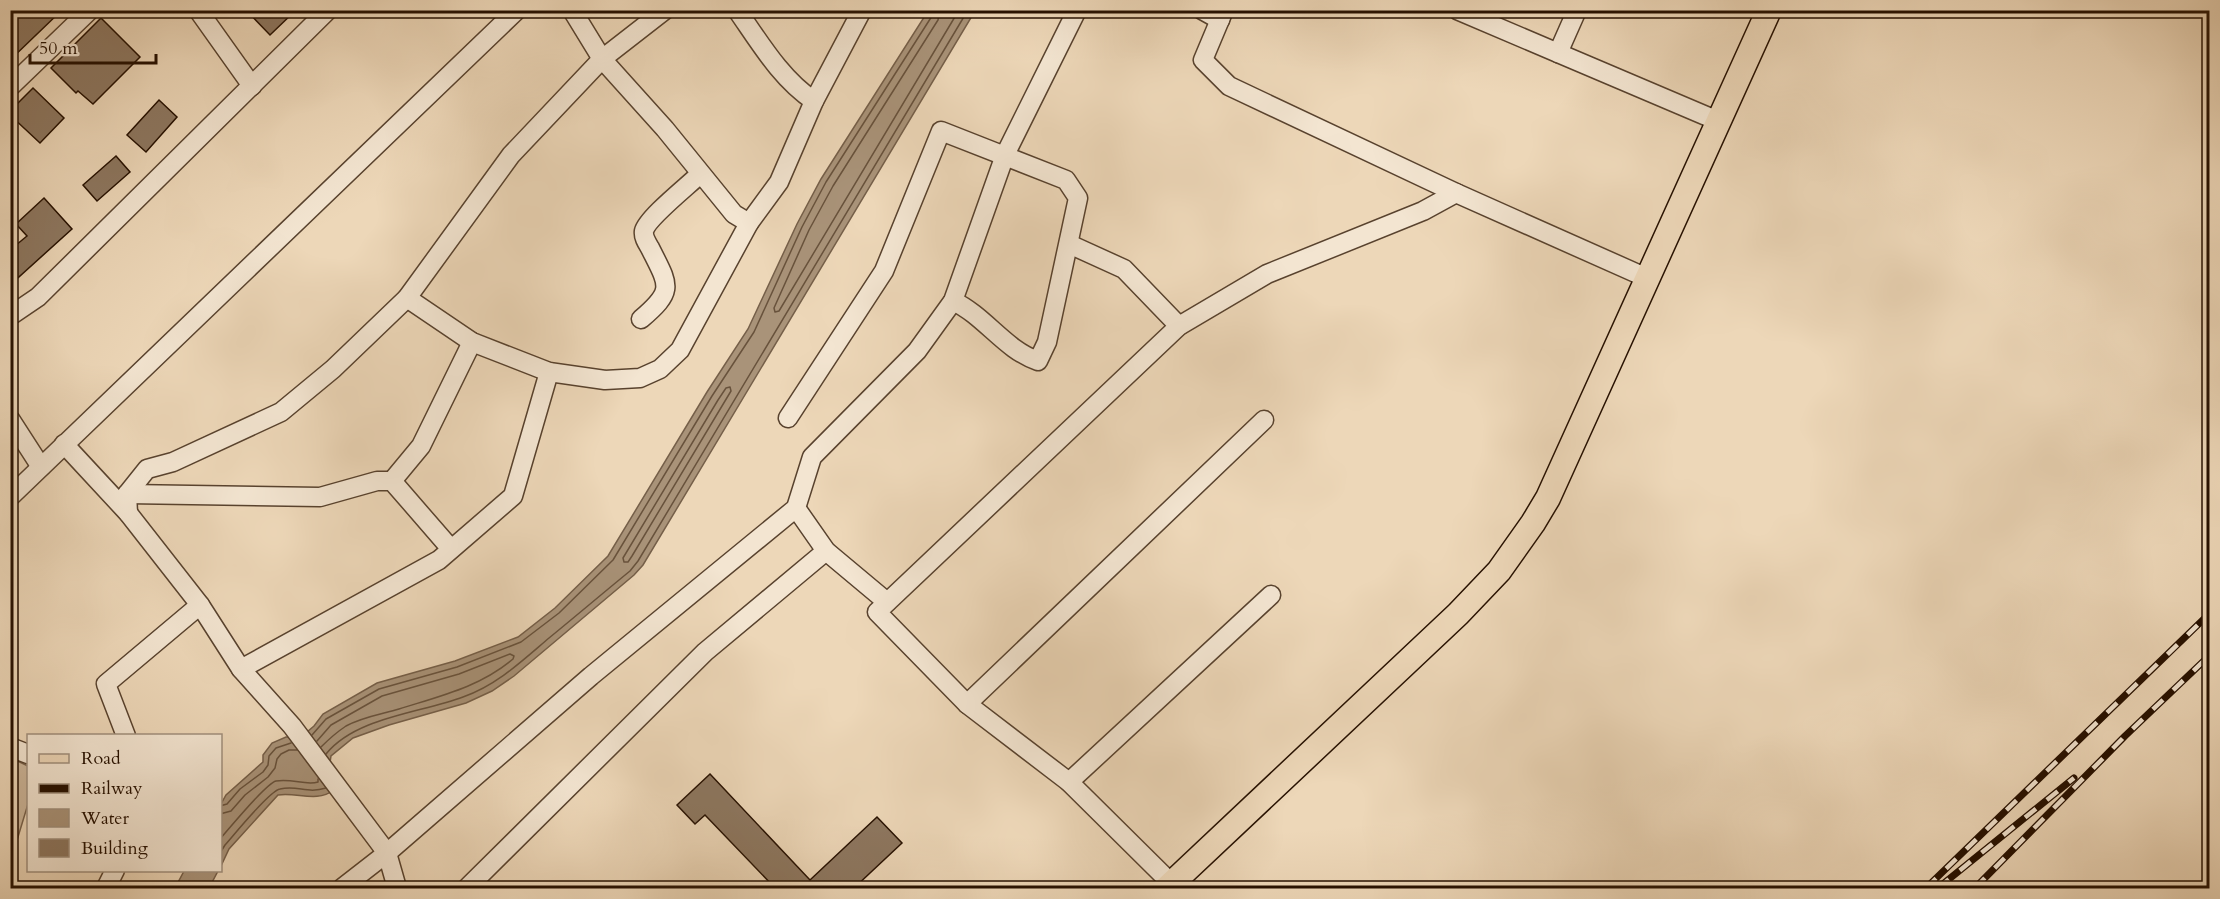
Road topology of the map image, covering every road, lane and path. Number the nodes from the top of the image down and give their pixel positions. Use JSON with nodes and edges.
{"nodes":[{"id":1,"x":90,"y":10,"type":"edge"},
{"id":2,"x":198,"y":10,"type":"edge"},
{"id":3,"x":328,"y":10,"type":"edge"},
{"id":4,"x":517,"y":10,"type":"edge"},
{"id":5,"x":572,"y":10,"type":"edge"},
{"id":6,"x":737,"y":10,"type":"edge"},
{"id":7,"x":862,"y":10,"type":"edge"},
{"id":8,"x":1077,"y":10,"type":"edge"},
{"id":9,"x":1202,"y":10,"type":"edge"},
{"id":10,"x":1457,"y":10,"type":"edge"},
{"id":11,"x":1577,"y":10,"type":"edge"},
{"id":12,"x":1769,"y":10,"type":"edge"},
{"id":13,"x":1222,"y":15,"type":"edge"},
{"id":14,"x":659,"y":16,"type":"edge"},
{"id":15,"x":1558,"y":53,"type":"junction"},
{"id":16,"x":602,"y":59,"type":"junction"},
{"id":17,"x":252,"y":86,"type":"junction"},
{"id":18,"x":10,"y":87,"type":"edge"},
{"id":19,"x":814,"y":101,"type":"junction"},
{"id":20,"x":1718,"y":121,"type":"junction"},
{"id":21,"x":1005,"y":155,"type":"junction"},
{"id":22,"x":700,"y":174,"type":"junction"},
{"id":23,"x":1456,"y":193,"type":"junction"},
{"id":24,"x":749,"y":223,"type":"junction"},
{"id":25,"x":1069,"y":244,"type":"junction"},
{"id":26,"x":1647,"y":278,"type":"junction"},
{"id":27,"x":407,"y":298,"type":"junction"},
{"id":28,"x":953,"y":301,"type":"junction"},
{"id":29,"x":10,"y":316,"type":"edge"},
{"id":30,"x":640,"y":319,"type":"dead end"},
{"id":31,"x":1179,"y":326,"type":"junction"},
{"id":32,"x":472,"y":342,"type":"junction"},
{"id":33,"x":549,"y":372,"type":"junction"},
{"id":34,"x":788,"y":418,"type":"dead end"},
{"id":35,"x":10,"y":419,"type":"edge"},
{"id":36,"x":1264,"y":420,"type":"dead end"},
{"id":37,"x":64,"y":444,"type":"junction"},
{"id":38,"x":41,"y":467,"type":"junction"},
{"id":39,"x":392,"y":481,"type":"junction"},
{"id":40,"x":10,"y":496,"type":"edge"},
{"id":41,"x":128,"y":503,"type":"junction"},
{"id":42,"x":796,"y":508,"type":"junction"},
{"id":43,"x":451,"y":549,"type":"junction"},
{"id":44,"x":826,"y":551,"type":"junction"},
{"id":45,"x":1270,"y":595,"type":"dead end"},
{"id":46,"x":887,"y":602,"type":"junction"},
{"id":47,"x":200,"y":605,"type":"junction"},
{"id":48,"x":241,"y":669,"type":"junction"},
{"id":49,"x":967,"y":704,"type":"junction"},
{"id":50,"x":126,"y":734,"type":"edge"},
{"id":51,"x":10,"y":747,"type":"edge"},
{"id":52,"x":27,"y":754,"type":"edge"},
{"id":53,"x":1069,"y":782,"type":"junction"},
{"id":54,"x":387,"y":853,"type":"junction"},
{"id":55,"x":114,"y":872,"type":"edge"},
{"id":56,"x":1169,"y":886,"type":"edge"},
{"id":57,"x":106,"y":888,"type":"edge"},
{"id":58,"x":342,"y":888,"type":"edge"},
{"id":59,"x":397,"y":888,"type":"edge"},
{"id":60,"x":467,"y":888,"type":"edge"}],
"edges":[{"from":1,"to":18,"type":"street"},
{"from":2,"to":17,"type":"street"},
{"from":3,"to":17,"type":"street"},
{"from":4,"to":37,"type":"street"},
{"from":5,"to":16,"type":"street"},
{"from":6,"to":19,"type":"street"},
{"from":7,"to":19,"type":"street"},
{"from":8,"to":21,"type":"street"},
{"from":9,"to":13,"type":"street"},
{"from":10,"to":15,"type":"street"},
{"from":11,"to":15,"type":"street"},
{"from":12,"to":20,"type":"main road"},
{"from":13,"to":23,"type":"street"},
{"from":14,"to":16,"type":"street"},
{"from":15,"to":20,"type":"street"},
{"from":16,"to":22,"type":"street"},
{"from":16,"to":27,"type":"street"},
{"from":17,"to":29,"type":"street"},
{"from":19,"to":24,"type":"street"},
{"from":20,"to":26,"type":"main road"},
{"from":21,"to":25,"type":"street"},
{"from":21,"to":28,"type":"street"},
{"from":21,"to":34,"type":"street"},
{"from":22,"to":24,"type":"street"},
{"from":22,"to":30,"type":"street"},
{"from":23,"to":26,"type":"street"},
{"from":23,"to":31,"type":"street"},
{"from":24,"to":33,"type":"street"},
{"from":25,"to":28,"type":"street"},
{"from":25,"to":31,"type":"street"},
{"from":26,"to":56,"type":"main road"},
{"from":27,"to":32,"type":"street"},
{"from":27,"to":41,"type":"street"},
{"from":28,"to":42,"type":"street"},
{"from":31,"to":46,"type":"street"},
{"from":32,"to":33,"type":"street"},
{"from":32,"to":39,"type":"street"},
{"from":33,"to":43,"type":"street"},
{"from":35,"to":38,"type":"street"},
{"from":36,"to":49,"type":"street"},
{"from":37,"to":38,"type":"street"},
{"from":37,"to":41,"type":"street"},
{"from":38,"to":40,"type":"street"},
{"from":39,"to":41,"type":"street"},
{"from":39,"to":43,"type":"street"},
{"from":41,"to":47,"type":"street"},
{"from":42,"to":44,"type":"street"},
{"from":42,"to":54,"type":"street"},
{"from":43,"to":48,"type":"street"},
{"from":44,"to":46,"type":"street"},
{"from":44,"to":60,"type":"street"},
{"from":45,"to":53,"type":"street"},
{"from":46,"to":49,"type":"street"},
{"from":47,"to":48,"type":"street"},
{"from":47,"to":50,"type":"street"},
{"from":48,"to":54,"type":"street"},
{"from":49,"to":53,"type":"street"},
{"from":51,"to":52,"type":"street"},
{"from":53,"to":56,"type":"street"},
{"from":54,"to":58,"type":"street"},
{"from":54,"to":59,"type":"street"},
{"from":55,"to":57,"type":"street"}]}
